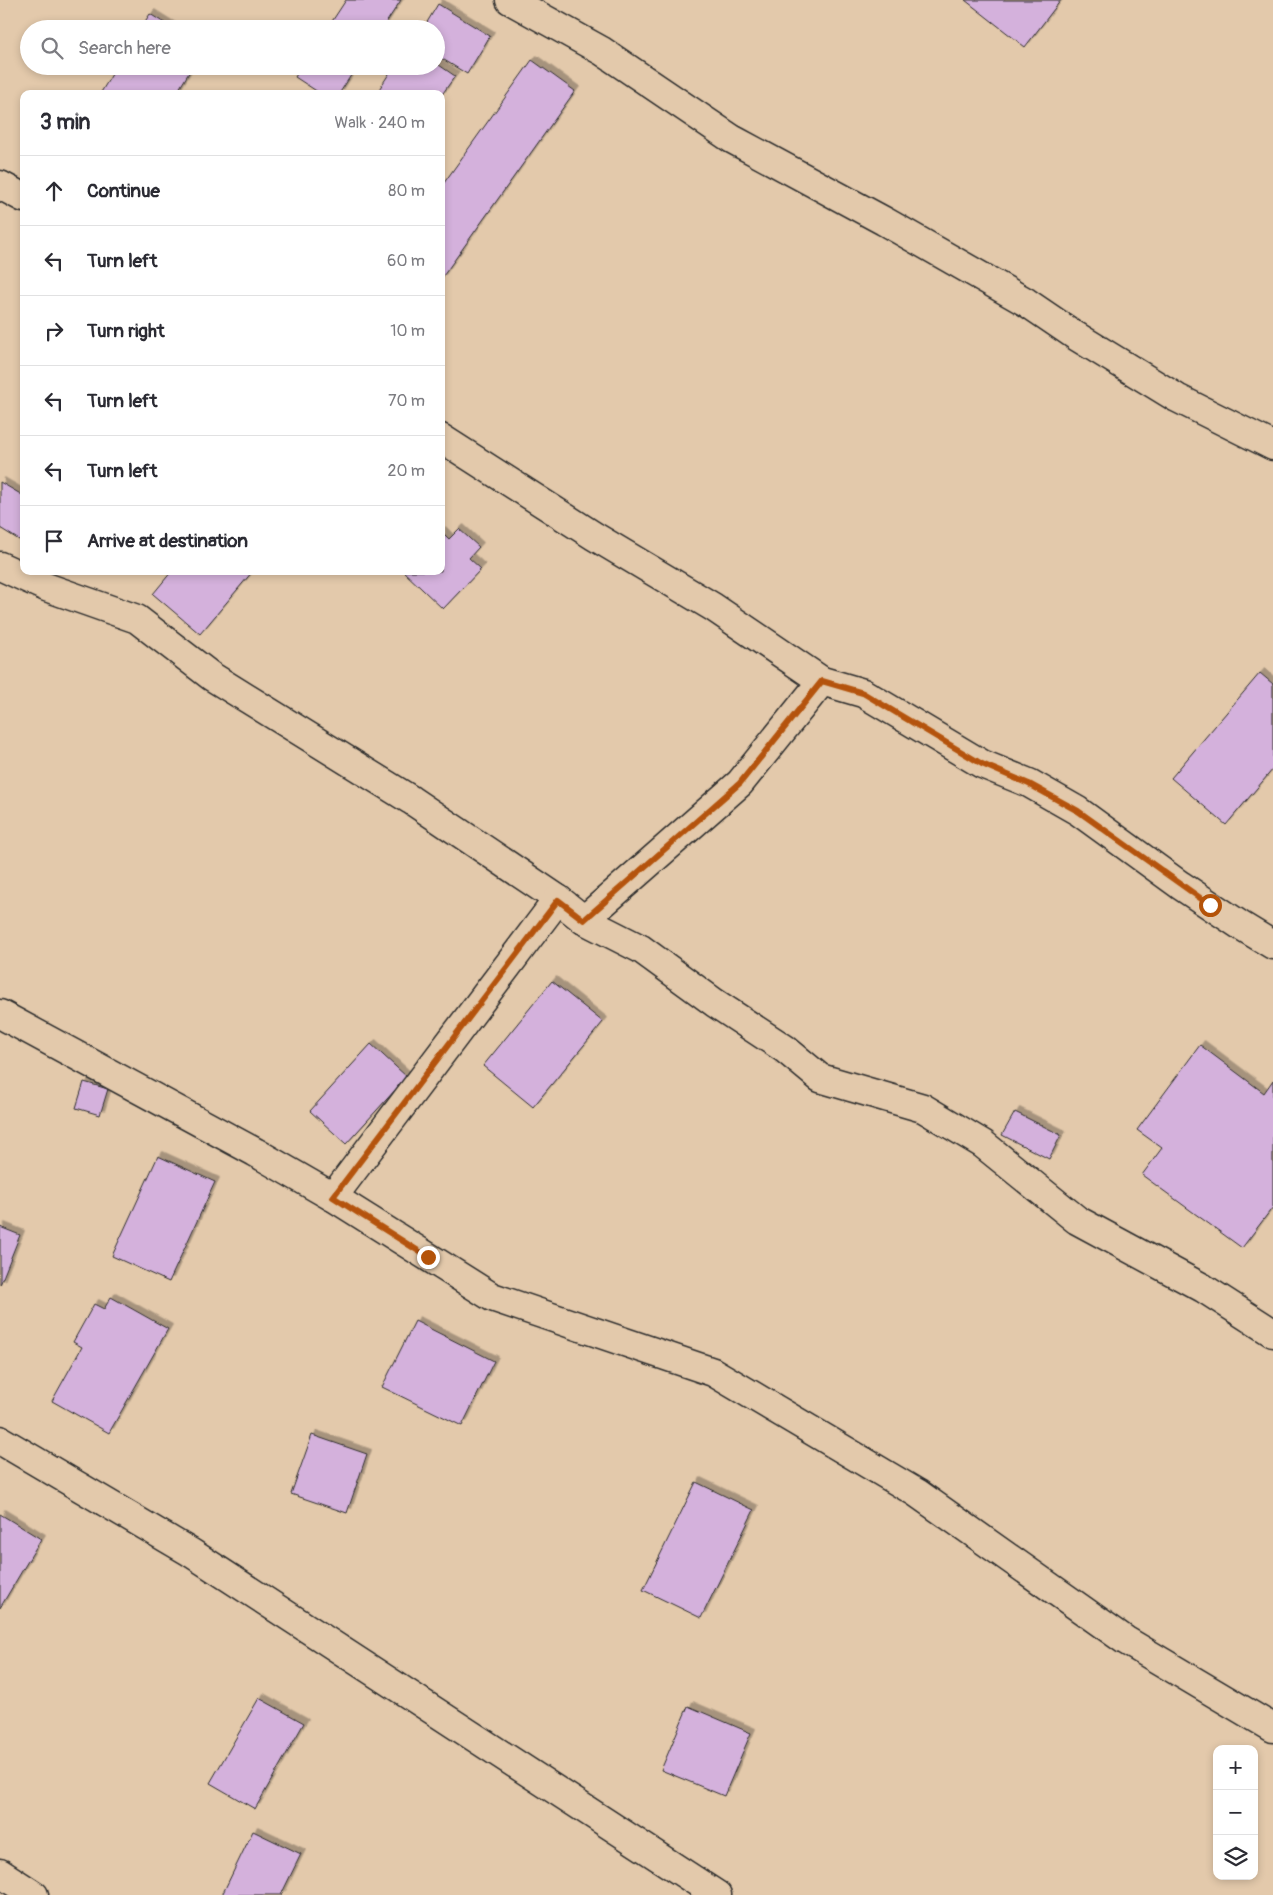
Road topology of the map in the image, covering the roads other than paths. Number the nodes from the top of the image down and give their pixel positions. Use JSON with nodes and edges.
{"nodes":[{"id":1,"x":510,"y":0,"type":"edge"},
{"id":2,"x":0,"y":185,"type":"edge"},
{"id":3,"x":20,"y":196,"type":"edge"},
{"id":4,"x":445,"y":441,"type":"edge"},
{"id":5,"x":1273,"y":446,"type":"edge"},
{"id":6,"x":0,"y":566,"type":"edge"},
{"id":7,"x":822,"y":681,"type":"junction"},
{"id":8,"x":558,"y":900,"type":"junction"},
{"id":9,"x":584,"y":920,"type":"junction"},
{"id":10,"x":1273,"y":945,"type":"edge"},
{"id":11,"x":0,"y":1014,"type":"edge"},
{"id":12,"x":333,"y":1197,"type":"junction"},
{"id":13,"x":1273,"y":1333,"type":"edge"},
{"id":14,"x":0,"y":1440,"type":"edge"},
{"id":15,"x":1273,"y":1728,"type":"edge"},
{"id":16,"x":0,"y":1873,"type":"edge"},
{"id":17,"x":34,"y":1895,"type":"edge"},
{"id":18,"x":717,"y":1895,"type":"edge"}],
"edges":[{"from":1,"to":5,"type":"street"},
{"from":2,"to":3,"type":"street"},
{"from":4,"to":7,"type":"street"},
{"from":6,"to":8,"type":"street"},
{"from":7,"to":9,"type":"street"},
{"from":7,"to":10,"type":"street"},
{"from":8,"to":9,"type":"street"},
{"from":8,"to":12,"type":"street"},
{"from":9,"to":13,"type":"street"},
{"from":11,"to":12,"type":"street"},
{"from":12,"to":15,"type":"street"},
{"from":14,"to":18,"type":"street"},
{"from":16,"to":17,"type":"street"}]}
